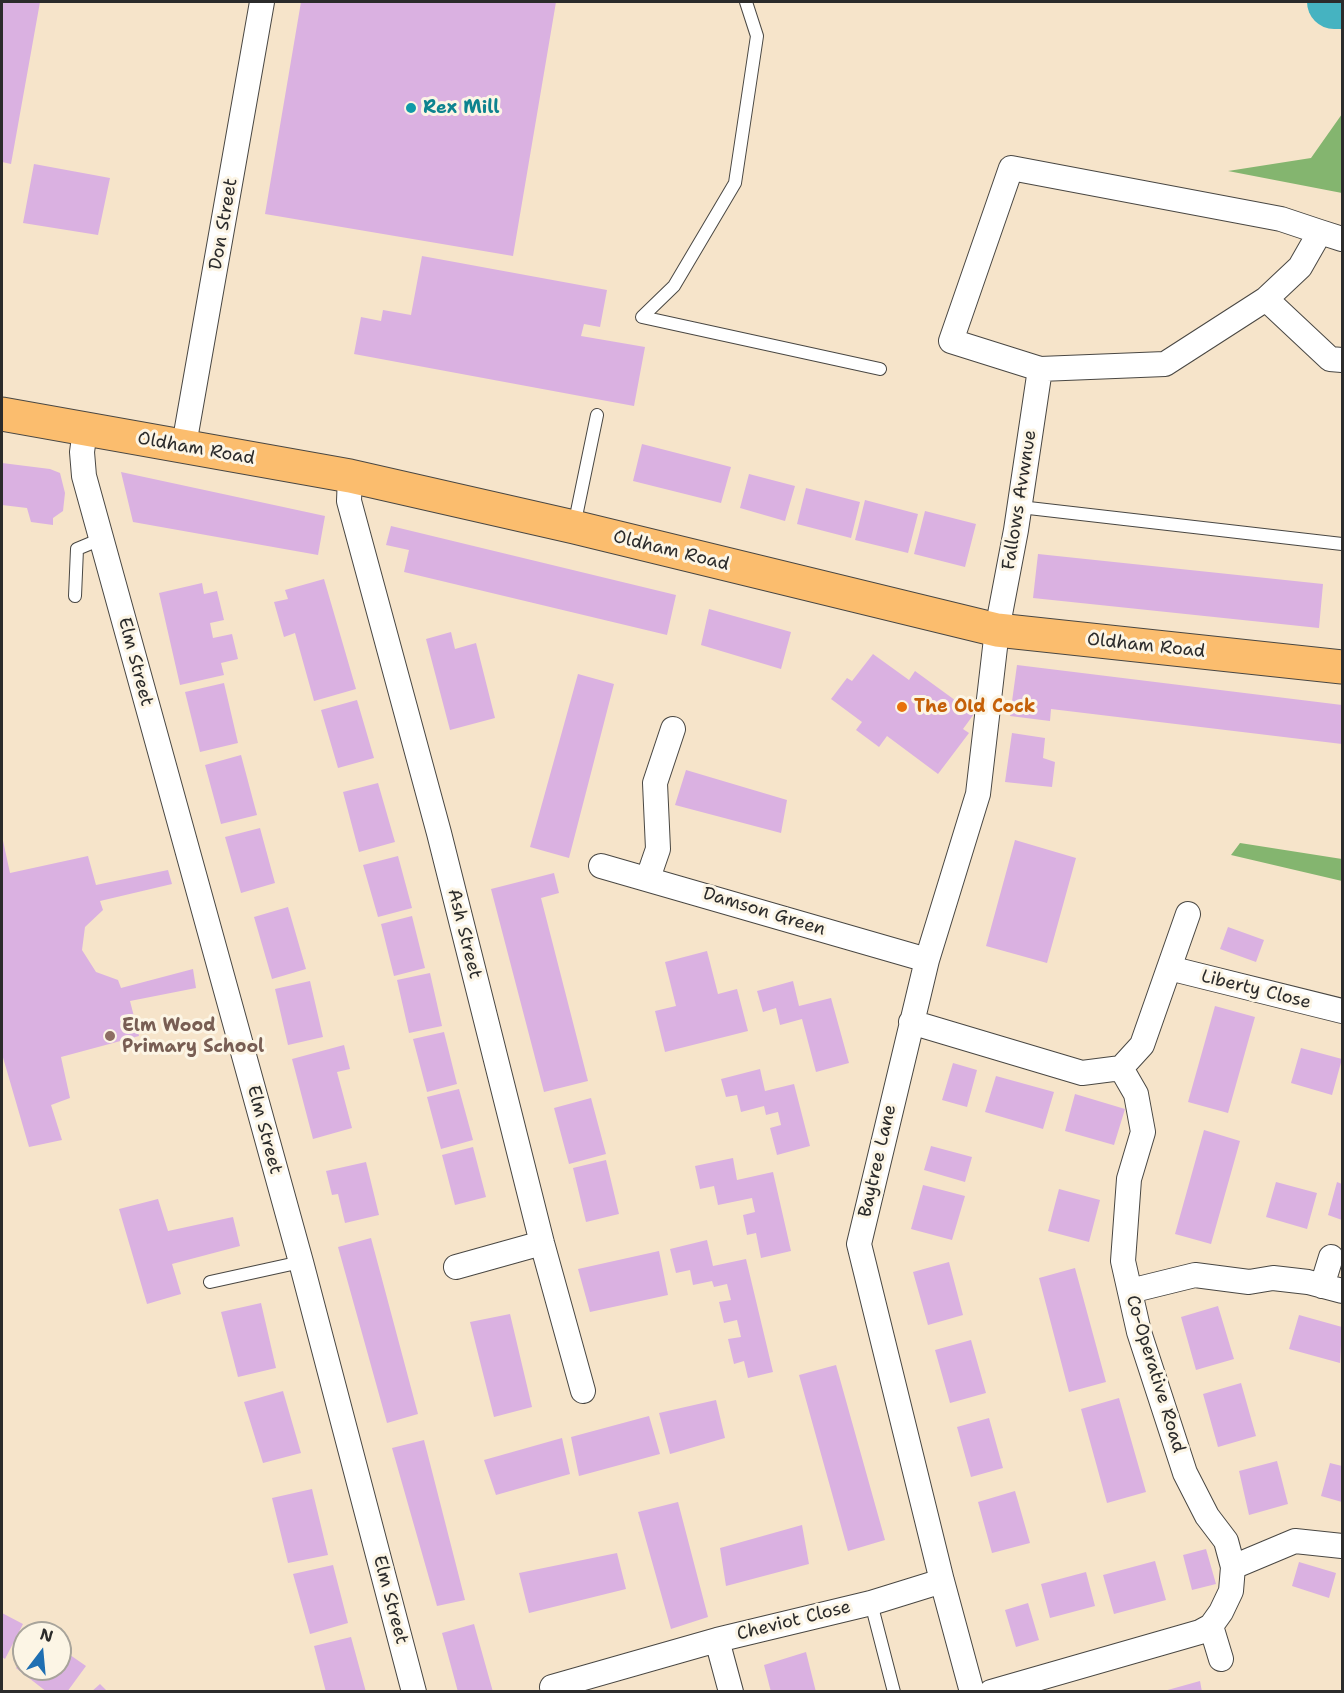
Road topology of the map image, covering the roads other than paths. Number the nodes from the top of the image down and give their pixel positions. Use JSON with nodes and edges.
{"nodes":[{"id":1,"x":262,"y":2,"type":"edge"},
{"id":2,"x":746,"y":2,"type":"edge"},
{"id":3,"x":1331,"y":236,"type":"edge"},
{"id":4,"x":1266,"y":299,"type":"junction"},
{"id":5,"x":1342,"y":360,"type":"edge"},
{"id":6,"x":880,"y":369,"type":"dead end"},
{"id":7,"x":1040,"y":369,"type":"junction"},
{"id":8,"x":2,"y":414,"type":"edge"},
{"id":9,"x":597,"y":416,"type":"dead end"},
{"id":10,"x":85,"y":430,"type":"junction"},
{"id":11,"x":184,"y":445,"type":"junction"},
{"id":12,"x":350,"y":476,"type":"junction"},
{"id":13,"x":1020,"y":507,"type":"junction"},
{"id":14,"x":574,"y":527,"type":"junction"},
{"id":15,"x":101,"y":539,"type":"junction"},
{"id":16,"x":1342,"y":544,"type":"edge"},
{"id":17,"x":75,"y":596,"type":"dead end"},
{"id":18,"x":997,"y":630,"type":"junction"},
{"id":19,"x":1342,"y":667,"type":"edge"},
{"id":20,"x":673,"y":729,"type":"dead end"},
{"id":21,"x":601,"y":866,"type":"dead end"},
{"id":22,"x":648,"y":878,"type":"junction"},
{"id":23,"x":1188,"y":914,"type":"dead end"},
{"id":24,"x":927,"y":960,"type":"junction"},
{"id":25,"x":1169,"y":968,"type":"junction"},
{"id":26,"x":1342,"y":1011,"type":"edge"},
{"id":27,"x":911,"y":1022,"type":"junction"},
{"id":28,"x":1121,"y":1068,"type":"junction"},
{"id":29,"x":542,"y":1243,"type":"junction"},
{"id":30,"x":1331,"y":1257,"type":"dead end"},
{"id":31,"x":301,"y":1262,"type":"junction"},
{"id":32,"x":456,"y":1267,"type":"dead end"},
{"id":33,"x":210,"y":1282,"type":"dead end"},
{"id":34,"x":1332,"y":1289,"type":"edge"},
{"id":35,"x":1130,"y":1292,"type":"junction"},
{"id":36,"x":583,"y":1391,"type":"dead end"},
{"id":37,"x":1342,"y":1546,"type":"edge"},
{"id":38,"x":1233,"y":1567,"type":"junction"},
{"id":39,"x":942,"y":1581,"type":"junction"},
{"id":40,"x":871,"y":1603,"type":"junction"},
{"id":41,"x":1211,"y":1626,"type":"junction"},
{"id":42,"x":717,"y":1640,"type":"junction"},
{"id":43,"x":1221,"y":1659,"type":"dead end"},
{"id":44,"x":597,"y":1683,"type":"edge"},
{"id":45,"x":552,"y":1687,"type":"dead end"},
{"id":46,"x":414,"y":1692,"type":"edge"},
{"id":47,"x":731,"y":1692,"type":"edge"},
{"id":48,"x":894,"y":1692,"type":"edge"},
{"id":49,"x":972,"y":1692,"type":"edge"},
{"id":50,"x":991,"y":1692,"type":"edge"}],
"edges":[{"from":1,"to":11,"type":"street","name":"Don Street"},
{"from":2,"to":6,"type":"lane"},
{"from":3,"to":4,"type":"street"},
{"from":3,"to":7,"type":"street"},
{"from":4,"to":5,"type":"street"},
{"from":4,"to":7,"type":"street"},
{"from":7,"to":13,"type":"street","name":"Fallows Avwnue"},
{"from":8,"to":10,"type":"main road","name":"Oldham Road"},
{"from":9,"to":14,"type":"lane"},
{"from":10,"to":11,"type":"main road","name":"Oldham Road"},
{"from":10,"to":15,"type":"street","name":"Elm Street"},
{"from":11,"to":12,"type":"main road","name":"Oldham Road"},
{"from":12,"to":14,"type":"main road","name":"Oldham Road"},
{"from":12,"to":29,"type":"street","name":"Ash Street"},
{"from":13,"to":16,"type":"lane"},
{"from":13,"to":18,"type":"street","name":"Fallows Avwnue"},
{"from":14,"to":18,"type":"main road","name":"Oldham Road"},
{"from":15,"to":17,"type":"lane"},
{"from":15,"to":31,"type":"street","name":"Elm Street"},
{"from":18,"to":19,"type":"main road","name":"Oldham Road"},
{"from":18,"to":24,"type":"street","name":"Baytree Lane"},
{"from":20,"to":22,"type":"street"},
{"from":21,"to":22,"type":"street","name":"Damson Green"},
{"from":22,"to":24,"type":"street","name":"Damson Green"},
{"from":23,"to":25,"type":"street"},
{"from":24,"to":27,"type":"street","name":"Baytree Lane"},
{"from":25,"to":26,"type":"street","name":"Liberty Close"},
{"from":25,"to":28,"type":"street"},
{"from":27,"to":28,"type":"street"},
{"from":27,"to":39,"type":"street","name":"Baytree Lane"},
{"from":28,"to":35,"type":"street","name":"Co-Operative Road"},
{"from":29,"to":32,"type":"street"},
{"from":29,"to":36,"type":"street","name":"Ash Street"},
{"from":30,"to":34,"type":"street"},
{"from":31,"to":33,"type":"lane"},
{"from":31,"to":46,"type":"street","name":"Elm Street"},
{"from":34,"to":35,"type":"street"},
{"from":35,"to":38,"type":"street","name":"Co-Operative Road"},
{"from":37,"to":38,"type":"street"},
{"from":38,"to":41,"type":"street","name":"Co-Operative Road"},
{"from":39,"to":40,"type":"street","name":"Cheviot Close"},
{"from":39,"to":49,"type":"street","name":"Baytree Lane"},
{"from":40,"to":42,"type":"street","name":"Cheviot Close"},
{"from":40,"to":48,"type":"lane","name":"Cheviot Close"},
{"from":41,"to":43,"type":"street"},
{"from":41,"to":50,"type":"street"},
{"from":42,"to":44,"type":"street","name":"Cheviot Close"},
{"from":42,"to":47,"type":"street","name":"Cheviot Close"},
{"from":44,"to":45,"type":"street","name":"Cheviot Close"}]}
